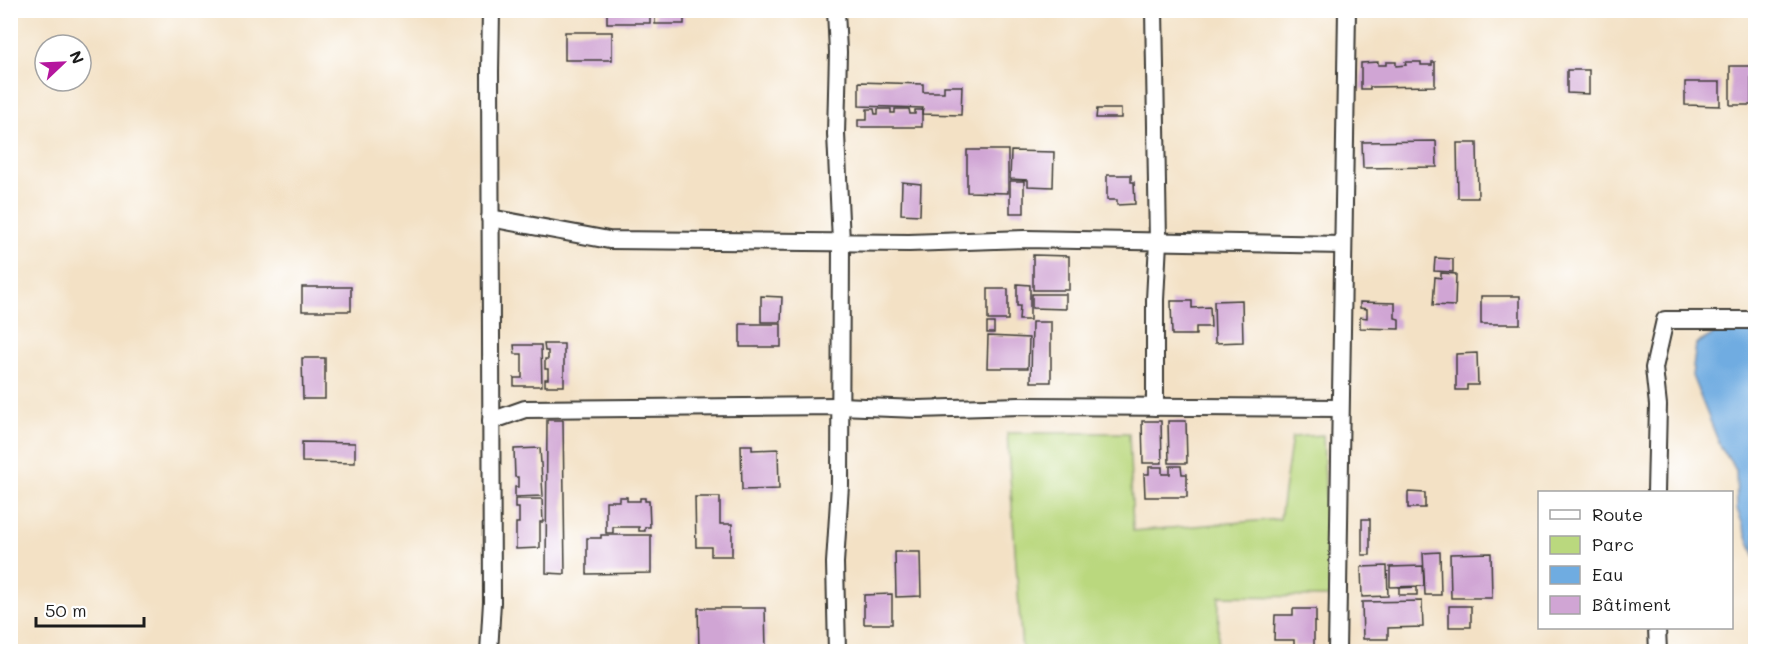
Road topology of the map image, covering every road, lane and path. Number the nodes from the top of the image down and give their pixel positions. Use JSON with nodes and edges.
{"nodes":[{"id":1,"x":491,"y":10,"type":"edge"},
{"id":2,"x":836,"y":10,"type":"edge"},
{"id":3,"x":1154,"y":10,"type":"edge"},
{"id":4,"x":1347,"y":10,"type":"edge"},
{"id":5,"x":490,"y":218,"type":"junction"},
{"id":6,"x":841,"y":242,"type":"junction"},
{"id":7,"x":1158,"y":242,"type":"junction"},
{"id":8,"x":1343,"y":245,"type":"junction"},
{"id":9,"x":1755,"y":320,"type":"edge"},
{"id":10,"x":839,"y":406,"type":"junction"},
{"id":11,"x":1155,"y":408,"type":"junction"},
{"id":12,"x":1340,"y":408,"type":"junction"},
{"id":13,"x":491,"y":421,"type":"junction"},
{"id":14,"x":1656,"y":491,"type":"edge"},
{"id":15,"x":1657,"y":629,"type":"edge"},
{"id":16,"x":489,"y":651,"type":"edge"},
{"id":17,"x":837,"y":651,"type":"edge"},
{"id":18,"x":1337,"y":651,"type":"edge"},
{"id":19,"x":1658,"y":651,"type":"edge"}],
"edges":[{"from":1,"to":5,"type":"street"},
{"from":2,"to":6,"type":"street"},
{"from":3,"to":7,"type":"street"},
{"from":4,"to":8,"type":"street"},
{"from":5,"to":6,"type":"street"},
{"from":5,"to":13,"type":"street"},
{"from":6,"to":7,"type":"street"},
{"from":6,"to":10,"type":"street"},
{"from":7,"to":8,"type":"street"},
{"from":7,"to":11,"type":"street"},
{"from":8,"to":12,"type":"street"},
{"from":9,"to":14,"type":"street"},
{"from":10,"to":11,"type":"street"},
{"from":10,"to":13,"type":"street"},
{"from":10,"to":17,"type":"street"},
{"from":11,"to":12,"type":"street"},
{"from":12,"to":18,"type":"street"},
{"from":13,"to":16,"type":"street"},
{"from":15,"to":19,"type":"street"}]}
